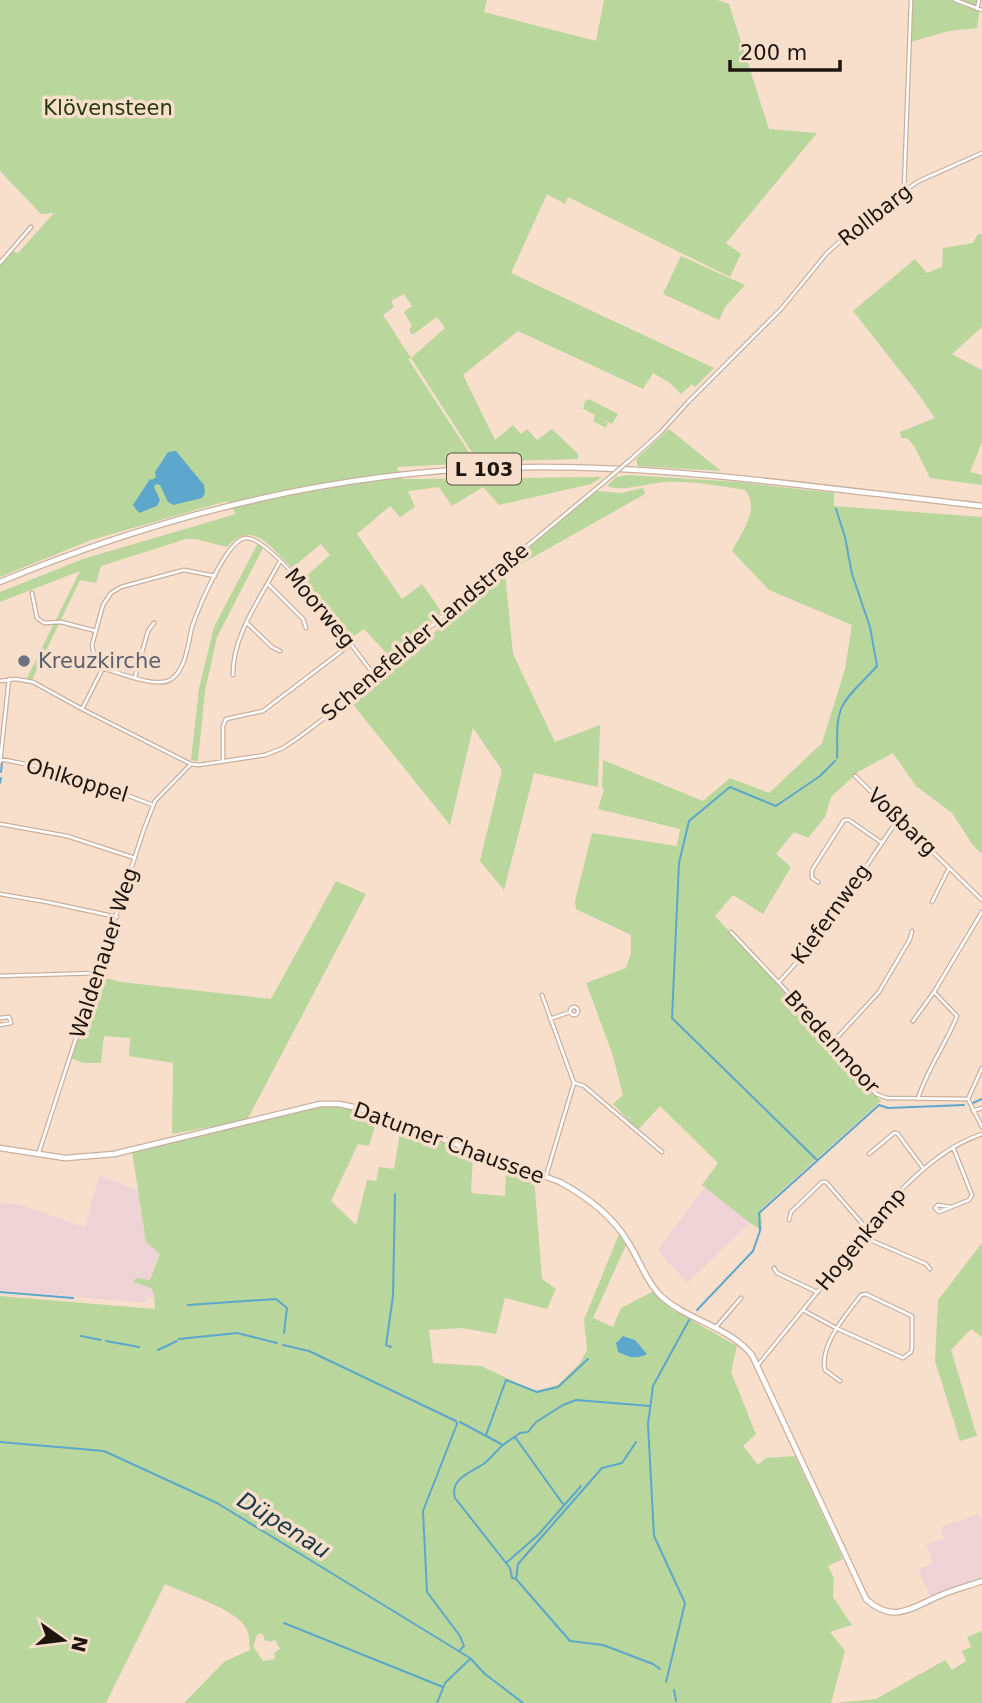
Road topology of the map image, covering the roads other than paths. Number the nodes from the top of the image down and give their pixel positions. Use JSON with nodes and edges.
{"nodes":[{"id":1,"x":911,"y":0,"type":"edge"},
{"id":2,"x":955,"y":0,"type":"edge"},
{"id":3,"x":979,"y":0,"type":"edge"},
{"id":4,"x":980,"y":10,"type":"edge"},
{"id":5,"x":982,"y":153,"type":"edge"},
{"id":6,"x":904,"y":189,"type":"junction"},
{"id":7,"x":31,"y":227,"type":"dead end"},
{"id":8,"x":0,"y":263,"type":"edge"},
{"id":9,"x":787,"y":303,"type":"joint"},
{"id":10,"x":982,"y":506,"type":"edge"},
{"id":11,"x":280,"y":561,"type":"junction"},
{"id":12,"x":215,"y":576,"type":"junction"},
{"id":13,"x":0,"y":582,"type":"edge"},
{"id":14,"x":268,"y":584,"type":"junction"},
{"id":15,"x":32,"y":593,"type":"dead end"},
{"id":16,"x":154,"y":623,"type":"dead end"},
{"id":17,"x":247,"y":623,"type":"junction"},
{"id":18,"x":306,"y":628,"type":"dead end"},
{"id":19,"x":96,"y":631,"type":"junction"},
{"id":20,"x":351,"y":644,"type":"junction"},
{"id":21,"x":280,"y":651,"type":"dead end"},
{"id":22,"x":103,"y":668,"type":"junction"},
{"id":23,"x":233,"y":675,"type":"dead end"},
{"id":24,"x":375,"y":676,"type":"junction"},
{"id":25,"x":135,"y":677,"type":"junction"},
{"id":26,"x":9,"y":679,"type":"junction"},
{"id":27,"x":0,"y":681,"type":"edge"},
{"id":28,"x":82,"y":709,"type":"junction"},
{"id":29,"x":0,"y":760,"type":"edge"},
{"id":30,"x":223,"y":761,"type":"junction"},
{"id":31,"x":191,"y":764,"type":"junction"},
{"id":32,"x":855,"y":776,"type":"dead end"},
{"id":33,"x":153,"y":805,"type":"junction"},
{"id":34,"x":899,"y":818,"type":"junction"},
{"id":35,"x":0,"y":824,"type":"edge"},
{"id":36,"x":882,"y":843,"type":"junction"},
{"id":37,"x":135,"y":858,"type":"junction"},
{"id":38,"x":949,"y":868,"type":"junction"},
{"id":39,"x":818,"y":882,"type":"dead end"},
{"id":40,"x":0,"y":894,"type":"edge"},
{"id":41,"x":982,"y":900,"type":"edge"},
{"id":42,"x":932,"y":902,"type":"dead end"},
{"id":43,"x":982,"y":912,"type":"edge"},
{"id":44,"x":117,"y":917,"type":"junction"},
{"id":45,"x":912,"y":931,"type":"dead end"},
{"id":46,"x":731,"y":932,"type":"dead end"},
{"id":47,"x":98,"y":973,"type":"junction"},
{"id":48,"x":0,"y":976,"type":"edge"},
{"id":49,"x":778,"y":983,"type":"junction"},
{"id":50,"x":934,"y":992,"type":"junction"},
{"id":51,"x":542,"y":995,"type":"dead end"},
{"id":52,"x":570,"y":1012,"type":"dead end"},
{"id":53,"x":0,"y":1018,"type":"edge"},
{"id":54,"x":550,"y":1019,"type":"junction"},
{"id":55,"x":913,"y":1021,"type":"dead end"},
{"id":56,"x":0,"y":1025,"type":"edge"},
{"id":57,"x":832,"y":1043,"type":"junction"},
{"id":58,"x":982,"y":1068,"type":"edge"},
{"id":59,"x":574,"y":1083,"type":"junction"},
{"id":60,"x":918,"y":1099,"type":"junction"},
{"id":61,"x":968,"y":1099,"type":"junction"},
{"id":62,"x":982,"y":1108,"type":"edge"},
{"id":63,"x":973,"y":1111,"type":"junction"},
{"id":64,"x":982,"y":1127,"type":"edge"},
{"id":65,"x":982,"y":1134,"type":"edge"},
{"id":66,"x":953,"y":1146,"type":"junction"},
{"id":67,"x":0,"y":1148,"type":"edge"},
{"id":68,"x":662,"y":1152,"type":"dead end"},
{"id":69,"x":869,"y":1154,"type":"dead end"},
{"id":70,"x":38,"y":1155,"type":"junction"},
{"id":71,"x":923,"y":1168,"type":"junction"},
{"id":72,"x":547,"y":1176,"type":"junction"},
{"id":73,"x":951,"y":1207,"type":"dead end"},
{"id":74,"x":789,"y":1220,"type":"dead end"},
{"id":75,"x":867,"y":1229,"type":"junction"},
{"id":76,"x":861,"y":1236,"type":"junction"},
{"id":77,"x":774,"y":1268,"type":"dead end"},
{"id":78,"x":930,"y":1269,"type":"dead end"},
{"id":79,"x":817,"y":1292,"type":"junction"},
{"id":80,"x":741,"y":1298,"type":"dead end"},
{"id":81,"x":803,"y":1310,"type":"junction"},
{"id":82,"x":716,"y":1327,"type":"junction"},
{"id":83,"x":836,"y":1328,"type":"junction"},
{"id":84,"x":758,"y":1365,"type":"junction"},
{"id":85,"x":841,"y":1381,"type":"dead end"},
{"id":86,"x":982,"y":1581,"type":"edge"}],
"edges":[{"from":1,"to":6,"type":"street"},
{"from":2,"to":4,"type":"street"},
{"from":3,"to":4,"type":"street"},
{"from":5,"to":6,"type":"street","name":"Rollbarg"},
{"from":6,"to":9,"type":"street","name":"Rollbarg"},
{"from":7,"to":8,"type":"street"},
{"from":9,"to":24,"type":"street","name":"Schenefelder Landstraße","bridge":true},
{"from":10,"to":13,"type":"street","number":"L 103"},
{"from":11,"to":12,"type":"street","name":"Moorweg"},
{"from":11,"to":14,"type":"street"},
{"from":11,"to":20,"type":"street","name":"Moorweg"},
{"from":12,"to":19,"type":"street"},
{"from":12,"to":25,"type":"street"},
{"from":14,"to":17,"type":"street"},
{"from":14,"to":18,"type":"street"},
{"from":15,"to":19,"type":"street"},
{"from":16,"to":25,"type":"street"},
{"from":17,"to":21,"type":"street"},
{"from":17,"to":23,"type":"street"},
{"from":19,"to":22,"type":"street"},
{"from":20,"to":24,"type":"street","name":"Moorweg"},
{"from":20,"to":30,"type":"street"},
{"from":22,"to":25,"type":"street"},
{"from":22,"to":28,"type":"street"},
{"from":24,"to":30,"type":"street","name":"Schenefelder Landstraße"},
{"from":26,"to":27,"type":"street"},
{"from":26,"to":28,"type":"street"},
{"from":26,"to":29,"type":"street"},
{"from":28,"to":31,"type":"street"},
{"from":29,"to":33,"type":"street","name":"Ohlkoppel"},
{"from":30,"to":31,"type":"street","name":"Schenefelder Landstraße"},
{"from":31,"to":33,"type":"street","name":"Waldenauer Weg"},
{"from":32,"to":34,"type":"street","name":"Voßbarg"},
{"from":33,"to":37,"type":"street","name":"Waldenauer Weg"},
{"from":34,"to":36,"type":"street","name":"Kiefernweg"},
{"from":34,"to":38,"type":"street","name":"Voßbarg"},
{"from":35,"to":37,"type":"street"},
{"from":36,"to":39,"type":"street","name":"Kiefernweg"},
{"from":36,"to":49,"type":"street","name":"Kiefernweg"},
{"from":37,"to":44,"type":"street","name":"Waldenauer Weg"},
{"from":38,"to":41,"type":"street","name":"Voßbarg"},
{"from":38,"to":42,"type":"street","name":"Voßbarg"},
{"from":40,"to":44,"type":"street"},
{"from":43,"to":50,"type":"street"},
{"from":44,"to":47,"type":"street","name":"Waldenauer Weg"},
{"from":45,"to":57,"type":"street"},
{"from":46,"to":49,"type":"street","name":"Bredenmoor"},
{"from":47,"to":48,"type":"street"},
{"from":47,"to":70,"type":"street","name":"Waldenauer Weg"},
{"from":49,"to":57,"type":"street","name":"Bredenmoor"},
{"from":50,"to":55,"type":"street"},
{"from":50,"to":60,"type":"street"},
{"from":51,"to":54,"type":"street"},
{"from":52,"to":54,"type":"street"},
{"from":53,"to":56,"type":"street"},
{"from":54,"to":59,"type":"street"},
{"from":57,"to":60,"type":"street","name":"Bredenmoor"},
{"from":58,"to":61,"type":"street"},
{"from":59,"to":68,"type":"street"},
{"from":59,"to":72,"type":"street"},
{"from":60,"to":61,"type":"street","name":"Bredenmoor"},
{"from":61,"to":63,"type":"street"},
{"from":62,"to":63,"type":"street"},
{"from":63,"to":64,"type":"street"},
{"from":65,"to":66,"type":"street","name":"Hogenkamp"},
{"from":66,"to":71,"type":"street","name":"Hogenkamp"},
{"from":66,"to":73,"type":"street"},
{"from":67,"to":70,"type":"street","name":"Datumer Chaussee"},
{"from":69,"to":71,"type":"street"},
{"from":70,"to":72,"type":"street","name":"Datumer Chaussee"},
{"from":71,"to":75,"type":"street","name":"Hogenkamp"},
{"from":72,"to":82,"type":"street","name":"Datumer Chaussee"},
{"from":74,"to":75,"type":"street"},
{"from":75,"to":76,"type":"street","name":"Hogenkamp"},
{"from":76,"to":78,"type":"street"},
{"from":76,"to":79,"type":"street","name":"Hogenkamp"},
{"from":77,"to":79,"type":"street"},
{"from":79,"to":81,"type":"street","name":"Hogenkamp"},
{"from":80,"to":82,"type":"street"},
{"from":81,"to":83,"type":"street"},
{"from":81,"to":84,"type":"street","name":"Hogenkamp"},
{"from":82,"to":84,"type":"street","name":"Datumer Chaussee"},
{"from":83,"to":83,"type":"street"},
{"from":83,"to":85,"type":"street"},
{"from":84,"to":86,"type":"street","name":"Datumer Chaussee"}]}
